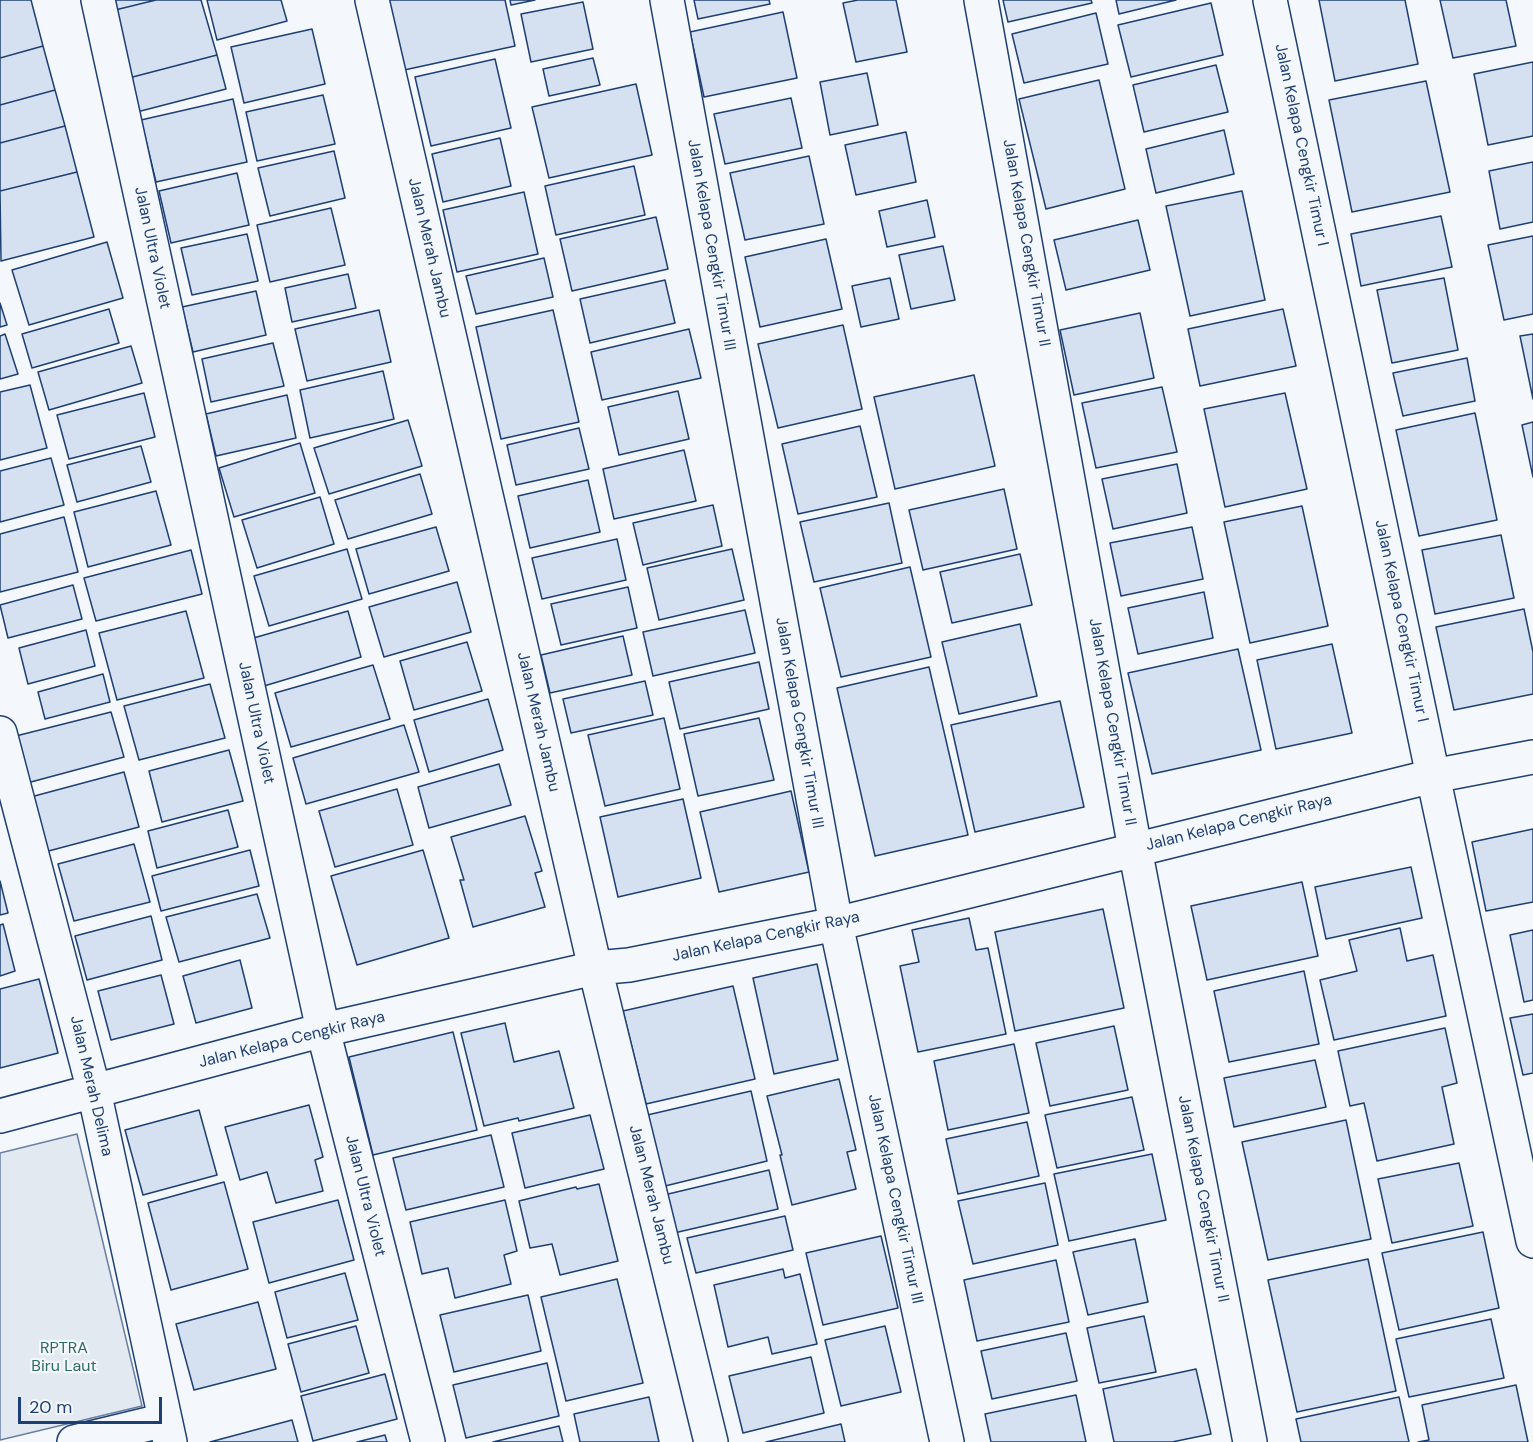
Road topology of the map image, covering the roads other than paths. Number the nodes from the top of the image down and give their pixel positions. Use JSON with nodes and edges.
{"nodes":[{"id":1,"x":98,"y":0,"type":"edge"},
{"id":2,"x":372,"y":0,"type":"edge"},
{"id":3,"x":667,"y":0,"type":"edge"},
{"id":4,"x":981,"y":0,"type":"edge"},
{"id":5,"x":1270,"y":0,"type":"edge"},
{"id":6,"x":0,"y":732,"type":"edge"},
{"id":7,"x":1533,"y":757,"type":"edge"},
{"id":8,"x":1433,"y":776,"type":"junction"},
{"id":9,"x":1136,"y":849,"type":"junction"},
{"id":10,"x":836,"y":924,"type":"junction"},
{"id":11,"x":595,"y":968,"type":"junction"},
{"id":12,"x":323,"y":1030,"type":"junction"},
{"id":13,"x":94,"y":1091,"type":"junction"},
{"id":14,"x":0,"y":1116,"type":"edge"},
{"id":15,"x":1533,"y":1241,"type":"edge"},
{"id":16,"x":167,"y":1431,"type":"edge"},
{"id":17,"x":74,"y":1442,"type":"edge"},
{"id":18,"x":428,"y":1442,"type":"edge"},
{"id":19,"x":711,"y":1442,"type":"edge"},
{"id":20,"x":947,"y":1442,"type":"edge"},
{"id":21,"x":1250,"y":1442,"type":"edge"}],
"edges":[{"from":1,"to":12,"type":"street","name":"Jalan Ultra Violet"},
{"from":2,"to":11,"type":"street","name":"Jalan Merah Jambu"},
{"from":3,"to":10,"type":"street","name":"Jalan Kelapa Cengkir Timur III"},
{"from":4,"to":9,"type":"street","name":"Jalan Kelapa Cengkir Timur II"},
{"from":5,"to":8,"type":"street","name":"Jalan Kelapa Cengkir Timur I"},
{"from":6,"to":13,"type":"street","name":"Jalan Merah Delima"},
{"from":7,"to":8,"type":"street","name":"Jalan Kelapa Cengkir Raya"},
{"from":8,"to":9,"type":"street","name":"Jalan Kelapa Cengkir Raya"},
{"from":8,"to":15,"type":"street","name":"Jalan Kelapa Cengkir Timur I"},
{"from":9,"to":10,"type":"street","name":"Jalan Kelapa Cengkir Raya"},
{"from":9,"to":21,"type":"street","name":"Jalan Kelapa Cengkir Timur II"},
{"from":10,"to":11,"type":"street","name":"Jalan Kelapa Cengkir Raya"},
{"from":10,"to":20,"type":"street","name":"Jalan Kelapa Cengkir Timur III"},
{"from":11,"to":12,"type":"street","name":"Jalan Kelapa Cengkir Raya"},
{"from":11,"to":19,"type":"street","name":"Jalan Merah Jambu"},
{"from":12,"to":13,"type":"street","name":"Jalan Kelapa Cengkir Raya"},
{"from":12,"to":18,"type":"street","name":"Jalan Ultra Violet"},
{"from":13,"to":14,"type":"street","name":"Jalan Kelapa Cengkir Raya"},
{"from":13,"to":16,"type":"street","name":"Jalan Merah Delima"},
{"from":16,"to":17,"type":"street"}]}
